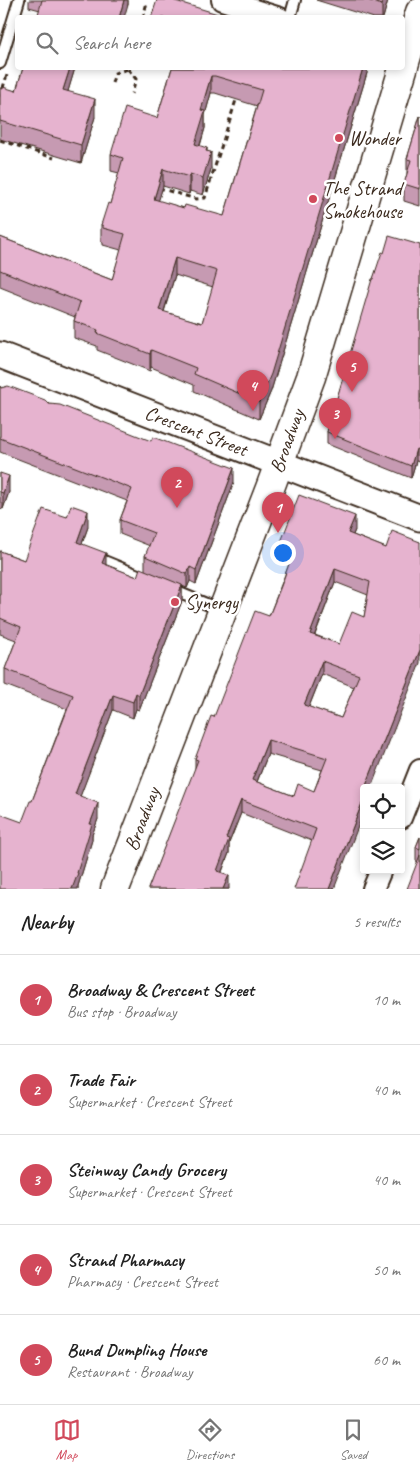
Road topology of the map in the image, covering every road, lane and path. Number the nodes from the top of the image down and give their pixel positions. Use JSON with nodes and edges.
{"nodes":[{"id":1,"x":19,"y":0,"type":"edge"},
{"id":2,"x":222,"y":0,"type":"edge"},
{"id":3,"x":295,"y":0,"type":"edge"},
{"id":4,"x":147,"y":2,"type":"dead end"},
{"id":5,"x":420,"y":12,"type":"edge"},
{"id":6,"x":144,"y":15,"type":"edge"},
{"id":7,"x":270,"y":15,"type":"edge"},
{"id":8,"x":291,"y":15,"type":"edge"},
{"id":9,"x":410,"y":56,"type":"edge"},
{"id":10,"x":0,"y":63,"type":"edge"},
{"id":11,"x":123,"y":70,"type":"edge"},
{"id":12,"x":129,"y":70,"type":"edge"},
{"id":13,"x":112,"y":83,"type":"dead end"},
{"id":14,"x":132,"y":94,"type":"dead end"},
{"id":15,"x":237,"y":96,"type":"edge"},
{"id":16,"x":0,"y":140,"type":"edge"},
{"id":17,"x":54,"y":158,"type":"dead end"},
{"id":18,"x":156,"y":188,"type":"edge"},
{"id":19,"x":0,"y":355,"type":"edge"},
{"id":20,"x":279,"y":463,"type":"junction"},
{"id":21,"x":420,"y":518,"type":"edge"},
{"id":22,"x":93,"y":556,"type":"edge"},
{"id":23,"x":222,"y":611,"type":"junction"},
{"id":24,"x":420,"y":770,"type":"edge"},
{"id":25,"x":405,"y":808,"type":"edge"},
{"id":26,"x":379,"y":874,"type":"edge"},
{"id":27,"x":115,"y":889,"type":"edge"},
{"id":28,"x":373,"y":889,"type":"edge"}],
"edges":[{"from":1,"to":10,"type":"lane"},
{"from":2,"to":7,"type":"street"},
{"from":3,"to":8,"type":"lane"},
{"from":4,"to":6,"type":"path"},
{"from":5,"to":9,"type":"main road","name":"Broadway"},
{"from":9,"to":20,"type":"main road","name":"Broadway"},
{"from":11,"to":13,"type":"path"},
{"from":12,"to":14,"type":"path"},
{"from":15,"to":18,"type":"path"},
{"from":16,"to":17,"type":"path"},
{"from":19,"to":20,"type":"street","name":"Crescent Street"},
{"from":20,"to":21,"type":"street","name":"Crescent Street"},
{"from":20,"to":23,"type":"main road","name":"Broadway"},
{"from":22,"to":23,"type":"lane"},
{"from":23,"to":27,"type":"main road","name":"Broadway"},
{"from":24,"to":25,"type":"street"},
{"from":26,"to":28,"type":"street"}]}
